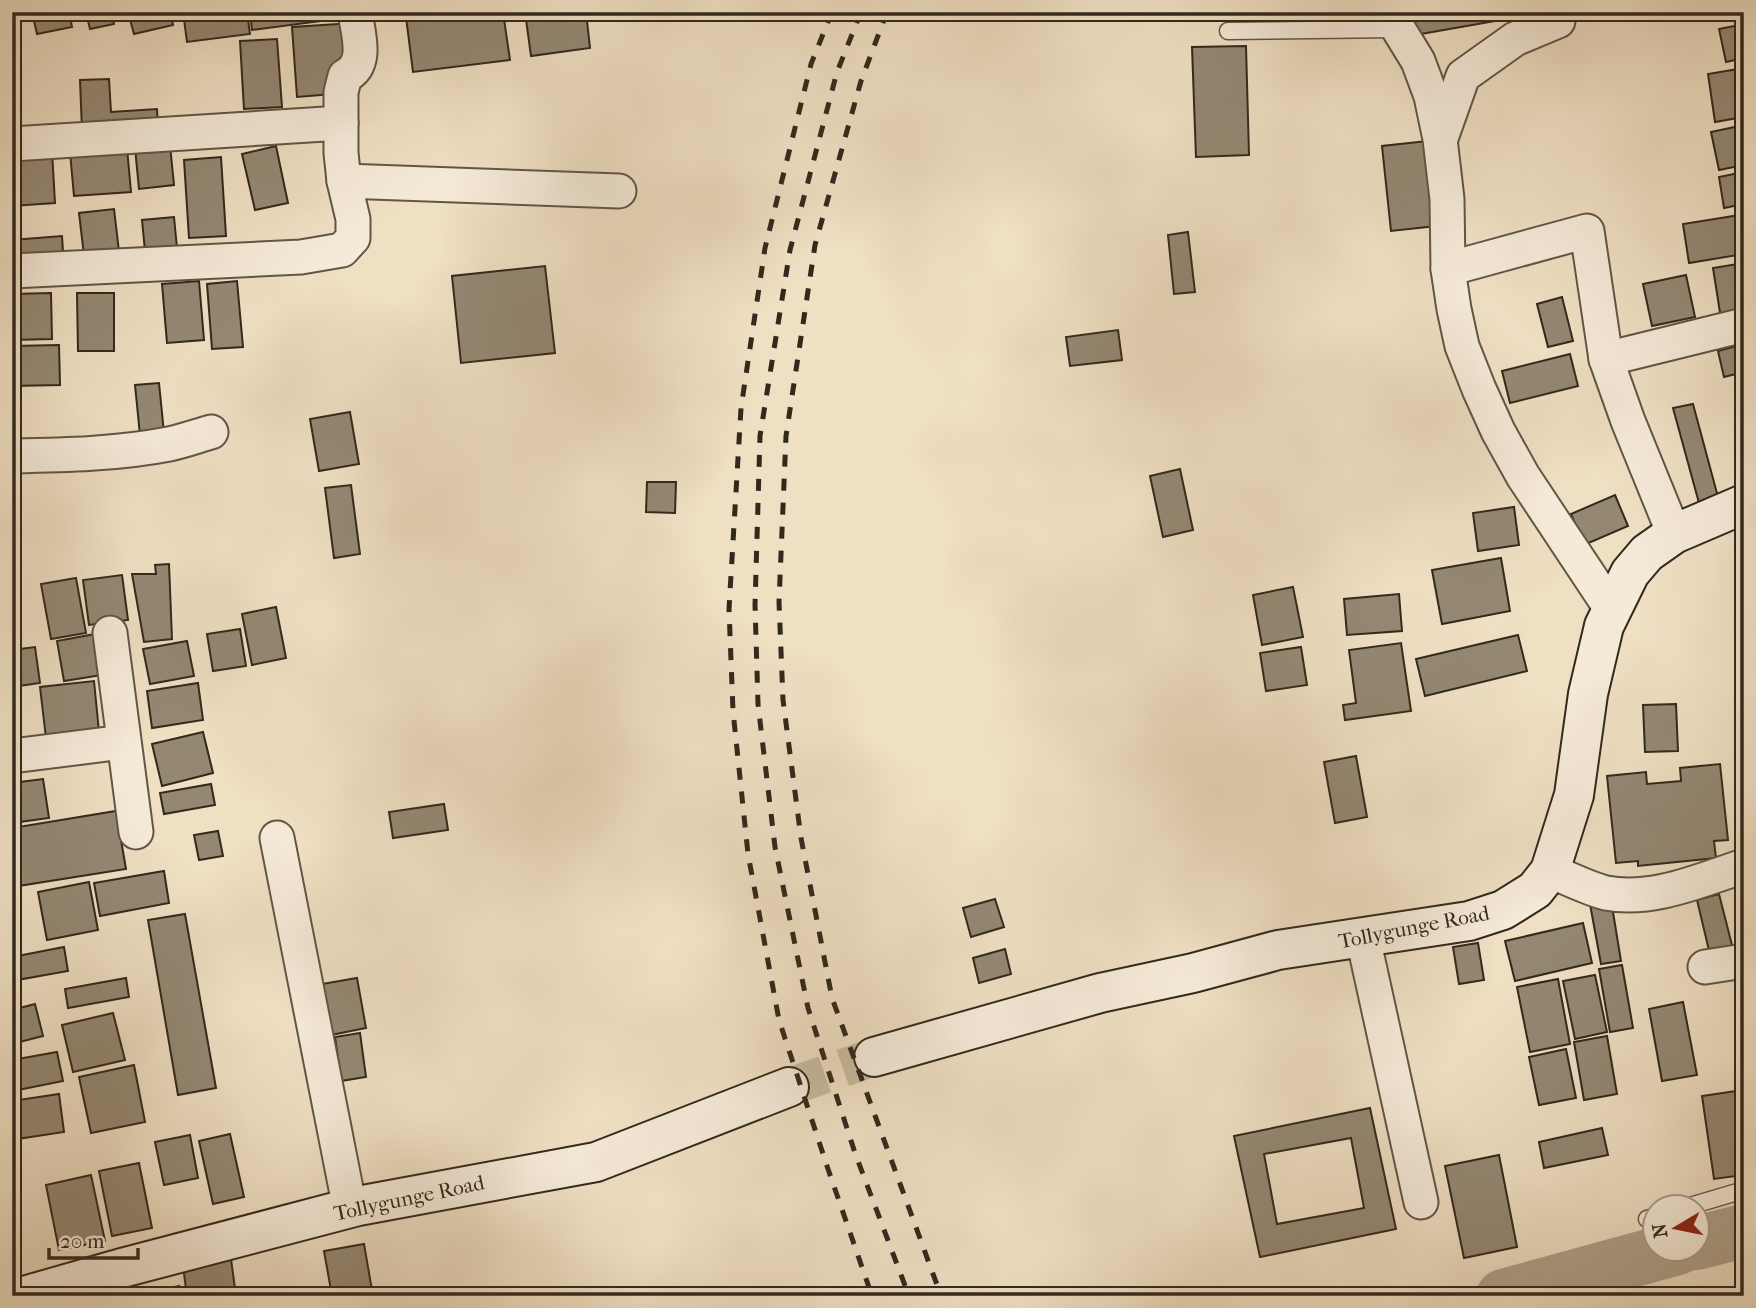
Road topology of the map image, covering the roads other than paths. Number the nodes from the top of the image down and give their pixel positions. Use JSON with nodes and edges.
{"nodes":[{"id":1,"x":355,"y":12,"type":"edge"},
{"id":2,"x":1555,"y":12,"type":"edge"},
{"id":3,"x":1392,"y":20,"type":"edge"},
{"id":4,"x":1228,"y":31,"type":"dead end"},
{"id":5,"x":341,"y":123,"type":"junction"},
{"id":6,"x":1440,"y":139,"type":"junction"},
{"id":7,"x":12,"y":144,"type":"edge"},
{"id":8,"x":344,"y":181,"type":"junction"},
{"id":9,"x":619,"y":191,"type":"dead end"},
{"id":10,"x":1448,"y":269,"type":"junction"},
{"id":11,"x":12,"y":271,"type":"edge"},
{"id":12,"x":1744,"y":325,"type":"edge"},
{"id":13,"x":1606,"y":359,"type":"junction"},
{"id":14,"x":211,"y":432,"type":"dead end"},
{"id":15,"x":12,"y":456,"type":"edge"},
{"id":16,"x":1744,"y":504,"type":"edge"},
{"id":17,"x":1674,"y":534,"type":"junction"},
{"id":18,"x":1612,"y":610,"type":"junction"},
{"id":19,"x":110,"y":633,"type":"dead end"},
{"id":20,"x":123,"y":742,"type":"junction"},
{"id":21,"x":12,"y":756,"type":"edge"},
{"id":22,"x":136,"y":832,"type":"dead end"},
{"id":23,"x":277,"y":838,"type":"dead end"},
{"id":24,"x":1744,"y":866,"type":"edge"},
{"id":25,"x":1550,"y":872,"type":"junction"},
{"id":26,"x":1363,"y":937,"type":"junction"},
{"id":27,"x":1744,"y":961,"type":"edge"},
{"id":28,"x":1705,"y":967,"type":"dead end"},
{"id":29,"x":874,"y":1057,"type":"tunnel mouth"},
{"id":30,"x":789,"y":1087,"type":"tunnel mouth"},
{"id":31,"x":1744,"y":1190,"type":"edge"},
{"id":32,"x":1710,"y":1200,"type":"edge"},
{"id":33,"x":1422,"y":1202,"type":"dead end"},
{"id":34,"x":350,"y":1209,"type":"junction"},
{"id":35,"x":24,"y":1296,"type":"edge"}],
"edges":[{"from":1,"to":5,"type":"street"},
{"from":2,"to":6,"type":"street"},
{"from":3,"to":4,"type":"lane"},
{"from":3,"to":6,"type":"street"},
{"from":5,"to":7,"type":"street"},
{"from":5,"to":8,"type":"street"},
{"from":6,"to":10,"type":"street"},
{"from":8,"to":9,"type":"street"},
{"from":8,"to":11,"type":"street"},
{"from":10,"to":13,"type":"street"},
{"from":10,"to":18,"type":"street"},
{"from":12,"to":13,"type":"street"},
{"from":13,"to":17,"type":"street"},
{"from":14,"to":15,"type":"street"},
{"from":16,"to":17,"type":"street","name":"Tollygunge Road"},
{"from":17,"to":18,"type":"street","name":"Tollygunge Road"},
{"from":18,"to":25,"type":"street","name":"Tollygunge Road"},
{"from":19,"to":20,"type":"street"},
{"from":20,"to":21,"type":"street"},
{"from":20,"to":22,"type":"street"},
{"from":23,"to":34,"type":"street"},
{"from":24,"to":25,"type":"street"},
{"from":25,"to":26,"type":"street","name":"Tollygunge Road"},
{"from":26,"to":29,"type":"street","name":"Tollygunge Road"},
{"from":26,"to":33,"type":"street"},
{"from":27,"to":28,"type":"street"},
{"from":30,"to":34,"type":"street","name":"Tollygunge Road"},
{"from":31,"to":32,"type":"lane"},
{"from":34,"to":35,"type":"street","name":"Tollygunge Road"}]}
